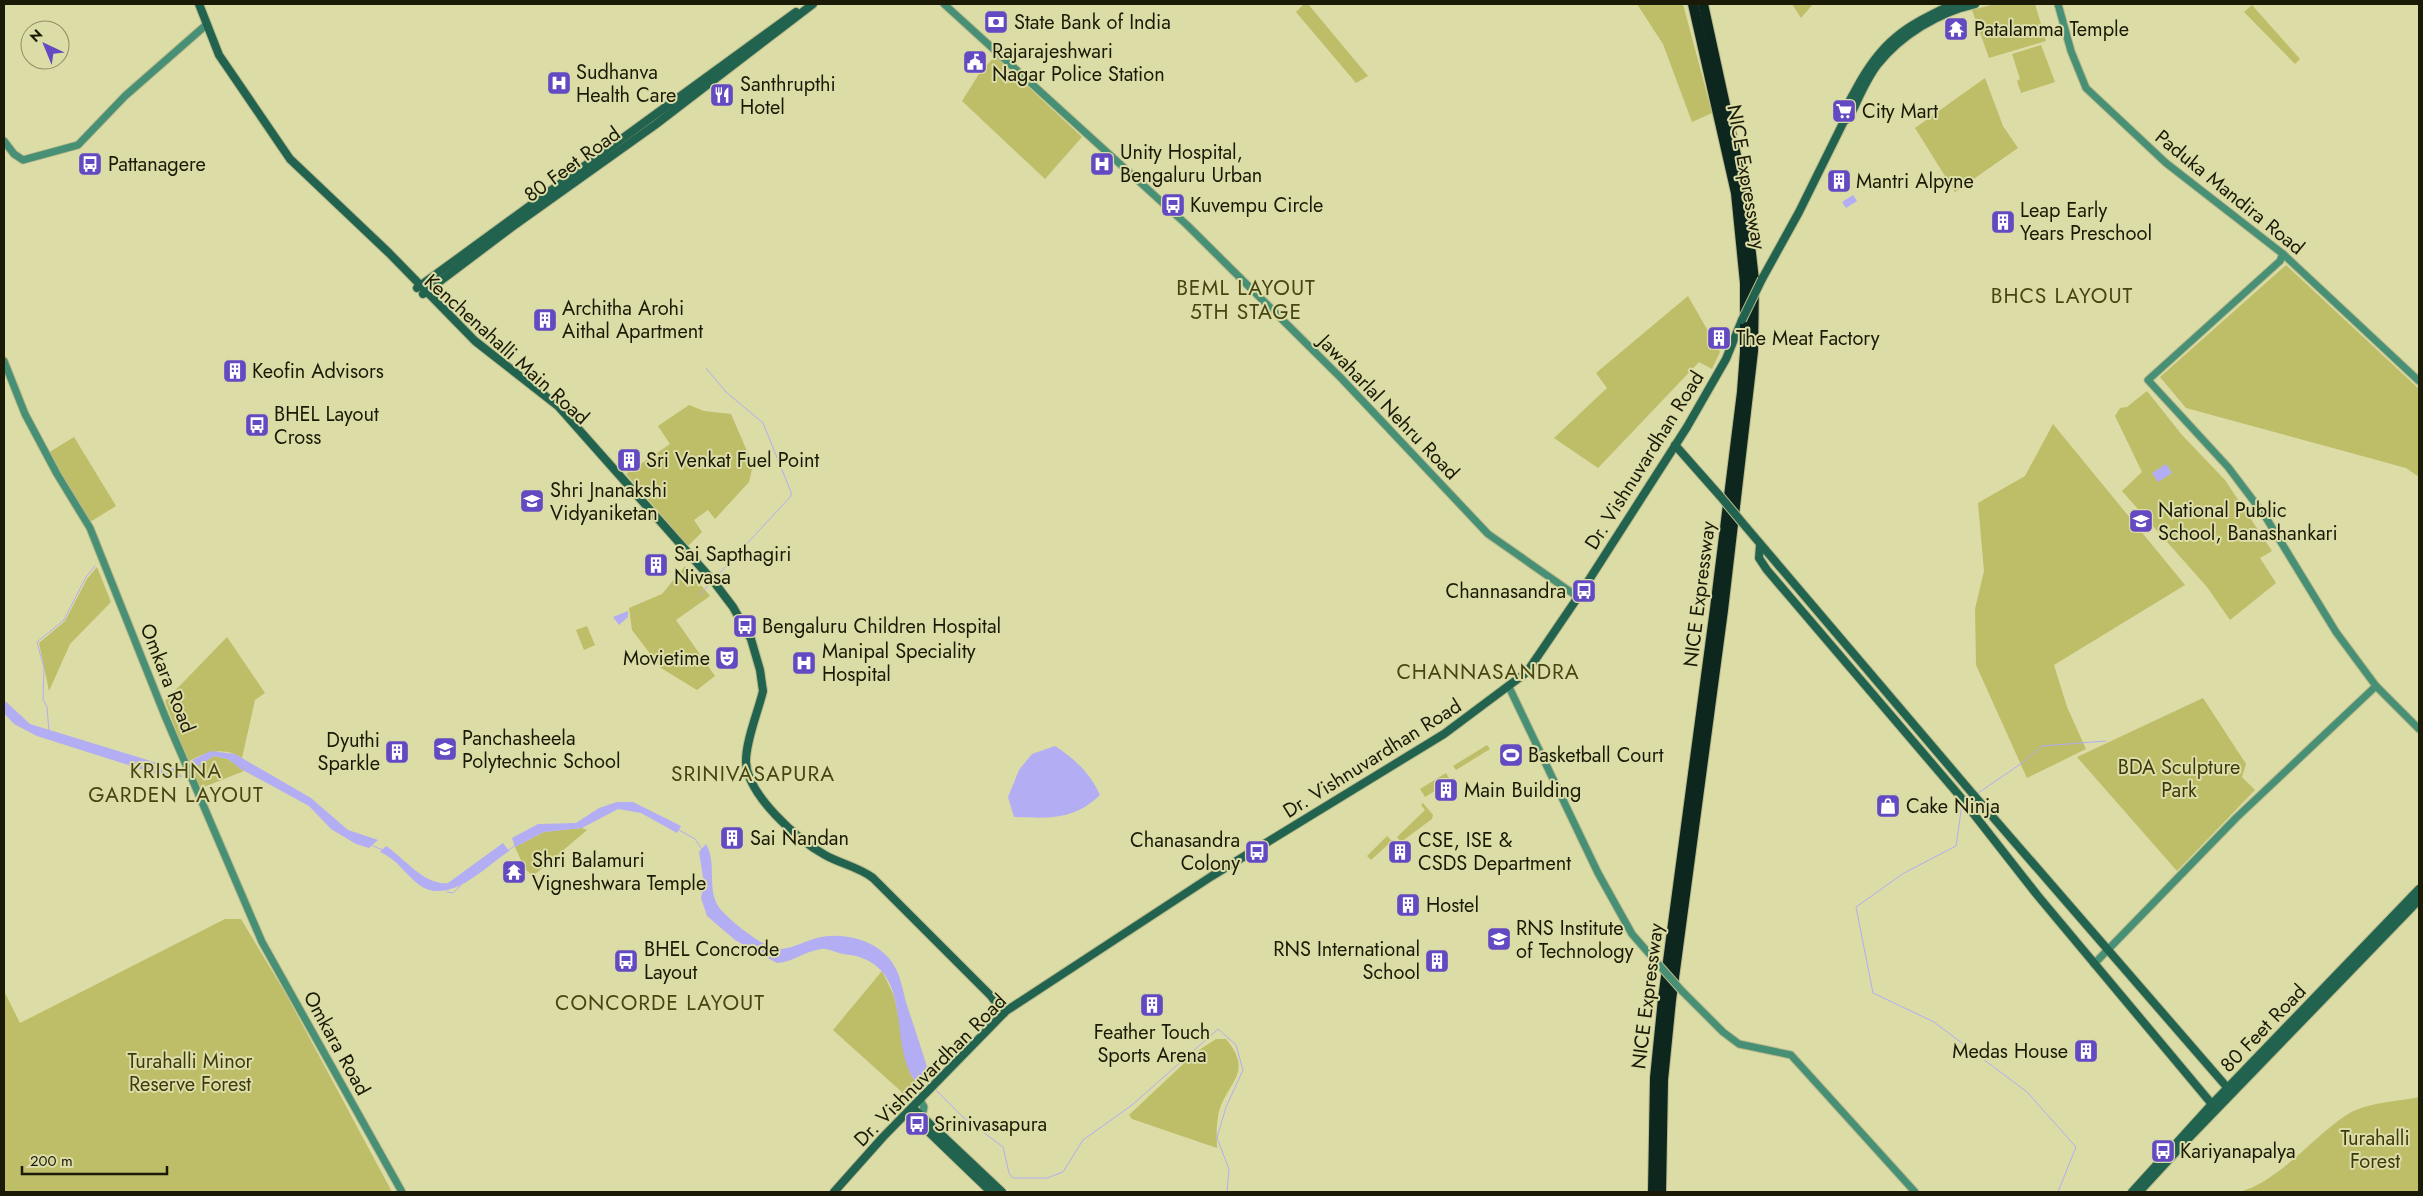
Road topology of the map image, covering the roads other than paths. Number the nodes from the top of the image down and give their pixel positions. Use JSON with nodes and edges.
{"nodes":[{"id":1,"x":194,"y":4,"type":"edge"},
{"id":2,"x":199,"y":4,"type":"edge"},
{"id":3,"x":806,"y":4,"type":"edge"},
{"id":4,"x":813,"y":4,"type":"edge"},
{"id":5,"x":944,"y":4,"type":"edge"},
{"id":6,"x":1693,"y":4,"type":"edge"},
{"id":7,"x":1703,"y":4,"type":"edge"},
{"id":8,"x":1953,"y":4,"type":"edge"},
{"id":9,"x":1975,"y":4,"type":"edge"},
{"id":10,"x":2058,"y":4,"type":"edge"},
{"id":11,"x":204,"y":26,"type":"junction"},
{"id":12,"x":1844,"y":121,"type":"junction"},
{"id":13,"x":4,"y":141,"type":"edge"},
{"id":14,"x":2283,"y":254,"type":"junction"},
{"id":15,"x":421,"y":291,"type":"junction"},
{"id":16,"x":4,"y":361,"type":"edge"},
{"id":17,"x":2419,"y":381,"type":"edge"},
{"id":18,"x":1675,"y":445,"type":"junction"},
{"id":19,"x":1760,"y":545,"type":"junction"},
{"id":20,"x":1578,"y":597,"type":"junction"},
{"id":21,"x":2376,"y":686,"type":"junction"},
{"id":22,"x":1509,"y":687,"type":"junction"},
{"id":23,"x":2419,"y":729,"type":"edge"},
{"id":24,"x":2419,"y":889,"type":"edge"},
{"id":25,"x":2419,"y":900,"type":"edge"},
{"id":26,"x":2108,"y":948,"type":"junction"},
{"id":27,"x":2094,"y":964,"type":"junction"},
{"id":28,"x":1004,"y":1013,"type":"junction"},
{"id":29,"x":2230,"y":1090,"type":"junction"},
{"id":30,"x":920,"y":1100,"type":"junction"},
{"id":31,"x":2214,"y":1106,"type":"junction"},
{"id":32,"x":910,"y":1110,"type":"junction"},
{"id":33,"x":922,"y":1116,"type":"junction"},
{"id":34,"x":402,"y":1192,"type":"edge"},
{"id":35,"x":834,"y":1192,"type":"edge"},
{"id":36,"x":991,"y":1192,"type":"edge"},
{"id":37,"x":1002,"y":1192,"type":"edge"},
{"id":38,"x":1653,"y":1192,"type":"edge"},
{"id":39,"x":1661,"y":1192,"type":"edge"},
{"id":40,"x":1915,"y":1192,"type":"edge"},
{"id":41,"x":2132,"y":1192,"type":"edge"},
{"id":42,"x":2139,"y":1192,"type":"edge"}],
"edges":[{"from":1,"to":11,"type":"main road","name":"Kenchenahalli Main Road"},
{"from":2,"to":11,"type":"main road","name":"Kenchenahalli Main Road"},
{"from":3,"to":15,"type":"main road","name":"80 Feet Road"},
{"from":4,"to":15,"type":"main road","name":"80 Feet Road"},
{"from":5,"to":20,"type":"street","name":"Jawaharlal Nehru Road"},
{"from":6,"to":38,"type":"highway","name":"NICE Expressway"},
{"from":7,"to":39,"type":"highway","name":"NICE Expressway"},
{"from":8,"to":12,"type":"main road","name":"Dr. Vishnuvardhan Road"},
{"from":9,"to":12,"type":"main road","name":"Dr. Vishnuvardhan Road"},
{"from":10,"to":14,"type":"street","name":"Paduka Mandira Road"},
{"from":11,"to":13,"type":"street"},
{"from":11,"to":15,"type":"main road","name":"Kenchenahalli Main Road"},
{"from":12,"to":18,"type":"main road","name":"Dr. Vishnuvardhan Road","bridge":true},
{"from":14,"to":17,"type":"street","name":"Paduka Mandira Road"},
{"from":14,"to":21,"type":"street"},
{"from":15,"to":28,"type":"main road","name":"Kenchenahalli Main Road"},
{"from":16,"to":34,"type":"street","name":"Omkara Road"},
{"from":18,"to":19,"type":"main road","bridge":true},
{"from":18,"to":20,"type":"main road","name":"Dr. Vishnuvardhan Road"},
{"from":19,"to":26,"type":"main road"},
{"from":19,"to":27,"type":"main road"},
{"from":20,"to":22,"type":"main road","name":"Dr. Vishnuvardhan Road"},
{"from":21,"to":23,"type":"street"},
{"from":21,"to":26,"type":"street"},
{"from":22,"to":28,"type":"main road","name":"Dr. Vishnuvardhan Road"},
{"from":22,"to":40,"type":"street","bridge":true},
{"from":24,"to":29,"type":"main road","name":"80 Feet Road"},
{"from":25,"to":29,"type":"main road","name":"80 Feet Road"},
{"from":26,"to":27,"type":"street"},
{"from":26,"to":29,"type":"main road"},
{"from":27,"to":31,"type":"main road"},
{"from":28,"to":30,"type":"main road","name":"Dr. Vishnuvardhan Road"},
{"from":29,"to":31,"type":"main road","name":"80 Feet Road"},
{"from":30,"to":32,"type":"main road","name":"Dr. Vishnuvardhan Road"},
{"from":30,"to":33,"type":"street"},
{"from":31,"to":41,"type":"main road","name":"80 Feet Road"},
{"from":31,"to":42,"type":"main road","name":"80 Feet Road"},
{"from":32,"to":33,"type":"main road"},
{"from":32,"to":35,"type":"main road","name":"Dr. Vishnuvardhan Road"},
{"from":32,"to":36,"type":"main road"},
{"from":33,"to":37,"type":"main road"}]}
